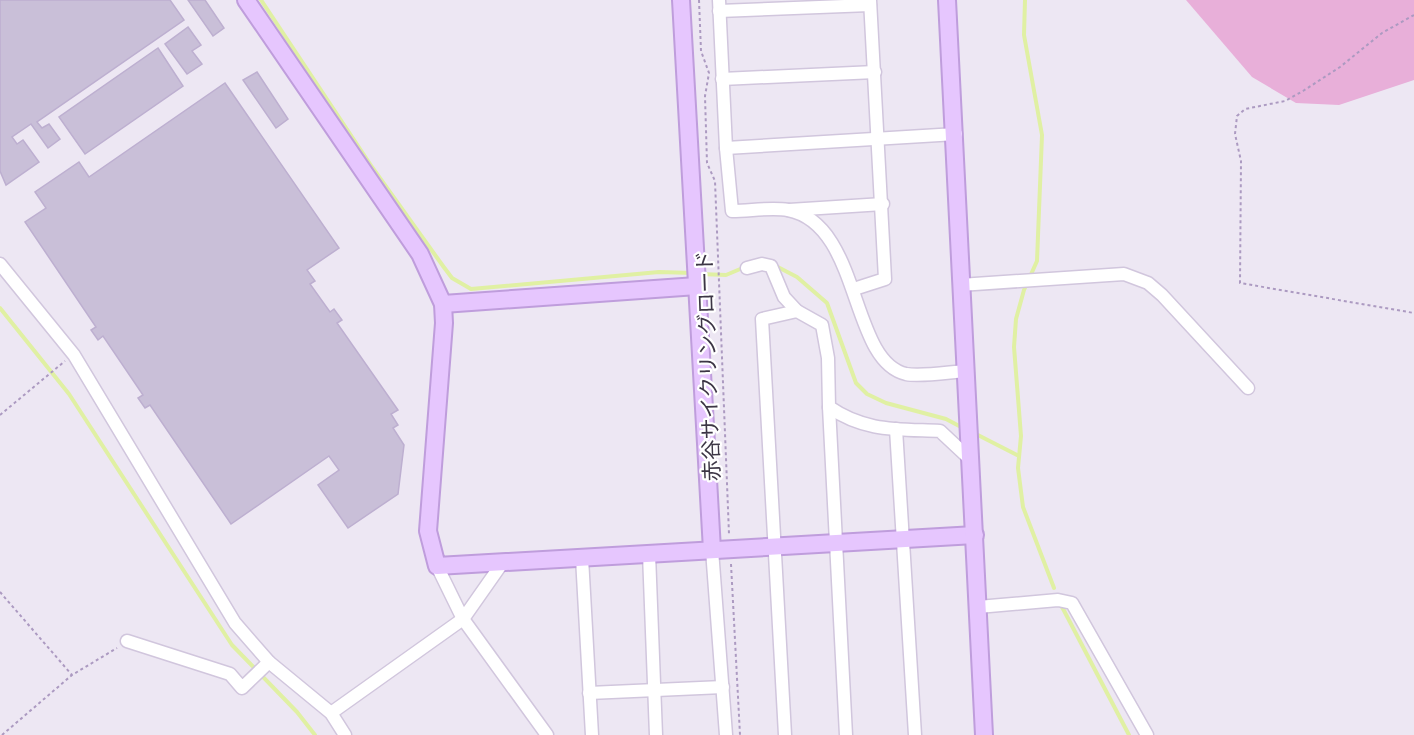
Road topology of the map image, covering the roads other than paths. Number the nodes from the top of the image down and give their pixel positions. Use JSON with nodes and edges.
{"nodes":[{"id":1,"x":246,"y":0,"type":"edge"},
{"id":2,"x":681,"y":0,"type":"edge"},
{"id":3,"x":947,"y":0,"type":"edge"},
{"id":4,"x":870,"y":2,"type":"edge"},
{"id":5,"x":719,"y":5,"type":"edge"},
{"id":6,"x":875,"y":72,"type":"junction"},
{"id":7,"x":722,"y":79,"type":"junction"},
{"id":8,"x":956,"y":134,"type":"junction"},
{"id":9,"x":878,"y":138,"type":"junction"},
{"id":10,"x":726,"y":148,"type":"junction"},
{"id":11,"x":883,"y":204,"type":"junction"},
{"id":12,"x":788,"y":210,"type":"junction"},
{"id":13,"x":0,"y":264,"type":"edge"},
{"id":14,"x":747,"y":268,"type":"dead end"},
{"id":15,"x":960,"y":285,"type":"junction"},
{"id":16,"x":697,"y":286,"type":"junction"},
{"id":17,"x":854,"y":289,"type":"junction"},
{"id":18,"x":443,"y":304,"type":"junction"},
{"id":19,"x":797,"y":310,"type":"junction"},
{"id":20,"x":966,"y":371,"type":"junction"},
{"id":21,"x":1248,"y":388,"type":"dead end"},
{"id":22,"x":829,"y":407,"type":"junction"},
{"id":23,"x":896,"y":429,"type":"junction"},
{"id":24,"x":971,"y":460,"type":"junction"},
{"id":25,"x":975,"y":535,"type":"junction"},
{"id":26,"x":902,"y":539,"type":"junction"},
{"id":27,"x":835,"y":543,"type":"junction"},
{"id":28,"x":773,"y":547,"type":"junction"},
{"id":29,"x":712,"y":550,"type":"junction"},
{"id":30,"x":649,"y":554,"type":"junction"},
{"id":31,"x":582,"y":558,"type":"junction"},
{"id":32,"x":503,"y":562,"type":"junction"},
{"id":33,"x":437,"y":566,"type":"junction"},
{"id":34,"x":978,"y":607,"type":"junction"},
{"id":35,"x":463,"y":619,"type":"junction"},
{"id":36,"x":126,"y":641,"type":"road end"},
{"id":37,"x":269,"y":662,"type":"junction"},
{"id":38,"x":723,"y":687,"type":"junction"},
{"id":39,"x":655,"y":691,"type":"junction"},
{"id":40,"x":589,"y":693,"type":"junction"},
{"id":41,"x":331,"y":712,"type":"junction"},
{"id":42,"x":345,"y":735,"type":"edge"},
{"id":43,"x":547,"y":735,"type":"edge"},
{"id":44,"x":592,"y":735,"type":"edge"},
{"id":45,"x":656,"y":735,"type":"edge"},
{"id":46,"x":726,"y":735,"type":"edge"},
{"id":47,"x":784,"y":735,"type":"edge"},
{"id":48,"x":846,"y":735,"type":"edge"},
{"id":49,"x":915,"y":735,"type":"edge"},
{"id":50,"x":984,"y":735,"type":"edge"},
{"id":51,"x":1147,"y":735,"type":"edge"}],
"edges":[{"from":1,"to":18,"type":"street"},
{"from":2,"to":16,"type":"street"},
{"from":3,"to":8,"type":"street"},
{"from":4,"to":5,"type":"street"},
{"from":4,"to":6,"type":"street"},
{"from":5,"to":7,"type":"street"},
{"from":6,"to":7,"type":"street"},
{"from":6,"to":9,"type":"street"},
{"from":7,"to":10,"type":"street"},
{"from":8,"to":9,"type":"street"},
{"from":8,"to":15,"type":"street"},
{"from":9,"to":10,"type":"street"},
{"from":9,"to":11,"type":"street"},
{"from":10,"to":12,"type":"street"},
{"from":11,"to":12,"type":"street"},
{"from":11,"to":17,"type":"street"},
{"from":12,"to":17,"type":"street"},
{"from":13,"to":37,"type":"street"},
{"from":14,"to":19,"type":"street"},
{"from":15,"to":20,"type":"street"},
{"from":15,"to":21,"type":"street"},
{"from":16,"to":18,"type":"street"},
{"from":16,"to":29,"type":"street"},
{"from":17,"to":20,"type":"street"},
{"from":18,"to":33,"type":"street"},
{"from":19,"to":22,"type":"street"},
{"from":19,"to":28,"type":"street"},
{"from":20,"to":24,"type":"street"},
{"from":22,"to":23,"type":"street"},
{"from":22,"to":27,"type":"street"},
{"from":23,"to":24,"type":"street"},
{"from":23,"to":26,"type":"street"},
{"from":24,"to":25,"type":"street"},
{"from":25,"to":26,"type":"street"},
{"from":25,"to":34,"type":"street"},
{"from":26,"to":27,"type":"street"},
{"from":26,"to":49,"type":"street"},
{"from":27,"to":28,"type":"street"},
{"from":27,"to":48,"type":"street"},
{"from":28,"to":29,"type":"street"},
{"from":28,"to":47,"type":"street"},
{"from":29,"to":30,"type":"street"},
{"from":29,"to":38,"type":"street"},
{"from":30,"to":31,"type":"street"},
{"from":30,"to":39,"type":"street"},
{"from":31,"to":32,"type":"street"},
{"from":31,"to":40,"type":"street"},
{"from":32,"to":33,"type":"street"},
{"from":32,"to":35,"type":"street"},
{"from":33,"to":35,"type":"street"},
{"from":34,"to":50,"type":"street"},
{"from":34,"to":51,"type":"street"},
{"from":35,"to":41,"type":"street"},
{"from":35,"to":43,"type":"street"},
{"from":36,"to":37,"type":"street"},
{"from":37,"to":41,"type":"street"},
{"from":38,"to":39,"type":"street"},
{"from":38,"to":46,"type":"street"},
{"from":39,"to":40,"type":"street"},
{"from":39,"to":45,"type":"street"},
{"from":40,"to":44,"type":"street"},
{"from":41,"to":42,"type":"street"}]}
